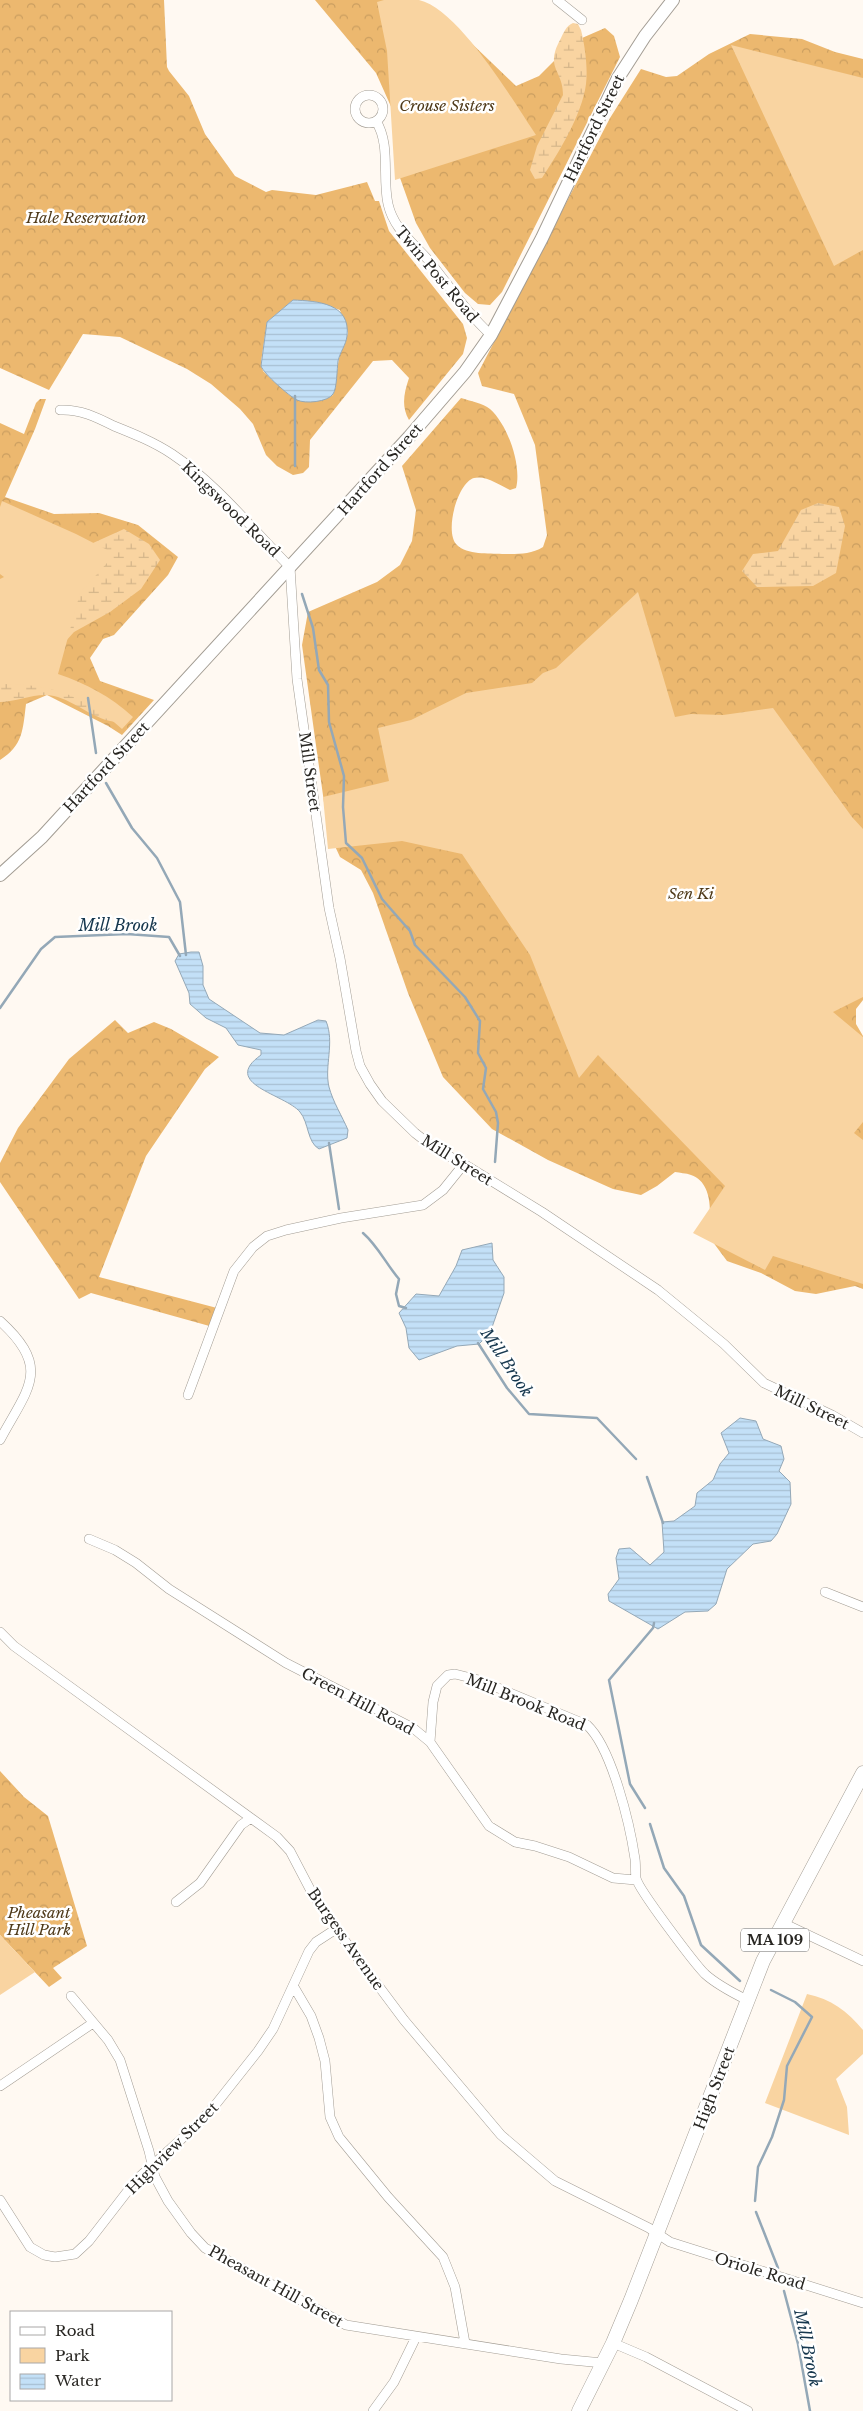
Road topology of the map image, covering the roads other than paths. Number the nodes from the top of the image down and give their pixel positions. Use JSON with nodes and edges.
{"nodes":[{"id":1,"x":557,"y":0,"type":"edge"},
{"id":2,"x":673,"y":0,"type":"edge"},
{"id":3,"x":582,"y":20,"type":"dead end"},
{"id":4,"x":376,"y":121,"type":"dead end"},
{"id":5,"x":491,"y":335,"type":"junction"},
{"id":6,"x":60,"y":410,"type":"dead end"},
{"id":7,"x":290,"y":566,"type":"junction"},
{"id":8,"x":0,"y":875,"type":"edge"},
{"id":9,"x":464,"y":1164,"type":"junction"},
{"id":10,"x":0,"y":1321,"type":"edge"},
{"id":11,"x":188,"y":1395,"type":"dead end"},
{"id":12,"x":863,"y":1433,"type":"edge"},
{"id":13,"x":0,"y":1440,"type":"edge"},
{"id":14,"x":89,"y":1539,"type":"dead end"},
{"id":15,"x":825,"y":1592,"type":"dead end"},
{"id":16,"x":863,"y":1607,"type":"edge"},
{"id":17,"x":0,"y":1632,"type":"edge"},
{"id":18,"x":430,"y":1742,"type":"junction"},
{"id":19,"x":863,"y":1773,"type":"edge"},
{"id":20,"x":251,"y":1818,"type":"junction"},
{"id":21,"x":636,"y":1880,"type":"junction"},
{"id":22,"x":176,"y":1902,"type":"dead end"},
{"id":23,"x":783,"y":1923,"type":"junction"},
{"id":24,"x":336,"y":1929,"type":"junction"},
{"id":25,"x":863,"y":1962,"type":"edge"},
{"id":26,"x":294,"y":1987,"type":"junction"},
{"id":27,"x":71,"y":1996,"type":"dead end"},
{"id":28,"x":747,"y":2000,"type":"junction"},
{"id":29,"x":93,"y":2023,"type":"junction"},
{"id":30,"x":0,"y":2086,"type":"edge"},
{"id":31,"x":151,"y":2165,"type":"junction"},
{"id":32,"x":0,"y":2200,"type":"edge"},
{"id":33,"x":658,"y":2235,"type":"junction"},
{"id":34,"x":863,"y":2303,"type":"edge"},
{"id":35,"x":416,"y":2337,"type":"junction"},
{"id":36,"x":614,"y":2343,"type":"junction"},
{"id":37,"x":465,"y":2344,"type":"junction"},
{"id":38,"x":603,"y":2363,"type":"junction"},
{"id":39,"x":373,"y":2411,"type":"edge"},
{"id":40,"x":579,"y":2411,"type":"edge"},
{"id":41,"x":748,"y":2411,"type":"edge"}],
"edges":[{"from":1,"to":3,"type":"street"},
{"from":2,"to":5,"type":"street","name":"Hartford Street"},
{"from":4,"to":5,"type":"street","name":"Twin Post Road"},
{"from":5,"to":7,"type":"street","name":"Hartford Street"},
{"from":6,"to":7,"type":"street","name":"Kingswood Road"},
{"from":7,"to":8,"type":"street","name":"Hartford Street"},
{"from":7,"to":9,"type":"street","name":"Mill Street"},
{"from":9,"to":11,"type":"street"},
{"from":9,"to":12,"type":"street","name":"Mill Street"},
{"from":10,"to":13,"type":"street"},
{"from":14,"to":18,"type":"street","name":"Green Hill Road"},
{"from":15,"to":16,"type":"street"},
{"from":17,"to":20,"type":"street","name":"Burgess Avenue"},
{"from":18,"to":21,"type":"street","name":"Green Hill Road"},
{"from":18,"to":21,"type":"street","name":"Mill Brook Road"},
{"from":19,"to":23,"type":"main road","name":"High Street","number":"MA 109"},
{"from":20,"to":22,"type":"street"},
{"from":20,"to":24,"type":"street","name":"Burgess Avenue"},
{"from":21,"to":28,"type":"street"},
{"from":23,"to":25,"type":"street"},
{"from":23,"to":28,"type":"main road","name":"High Street","number":"MA 109"},
{"from":24,"to":26,"type":"street","name":"Highview Street"},
{"from":24,"to":33,"type":"street","name":"Burgess Avenue"},
{"from":26,"to":31,"type":"street","name":"Highview Street"},
{"from":26,"to":37,"type":"street"},
{"from":27,"to":29,"type":"street","name":"Pheasant Hill Street"},
{"from":28,"to":33,"type":"main road","name":"High Street","number":"MA 109"},
{"from":29,"to":30,"type":"street"},
{"from":29,"to":31,"type":"street","name":"Pheasant Hill Street"},
{"from":31,"to":32,"type":"street","name":"Highview Street"},
{"from":31,"to":35,"type":"street","name":"Pheasant Hill Street"},
{"from":33,"to":34,"type":"street","name":"Oriole Road"},
{"from":33,"to":36,"type":"main road","name":"High Street","number":"MA 109"},
{"from":35,"to":37,"type":"street","name":"Pheasant Hill Street"},
{"from":35,"to":39,"type":"street"},
{"from":36,"to":38,"type":"main road","name":"High Street","number":"MA 109"},
{"from":36,"to":41,"type":"street"},
{"from":37,"to":38,"type":"street","name":"Pheasant Hill Street"},
{"from":38,"to":40,"type":"main road","name":"High Street","number":"MA 109"}]}
